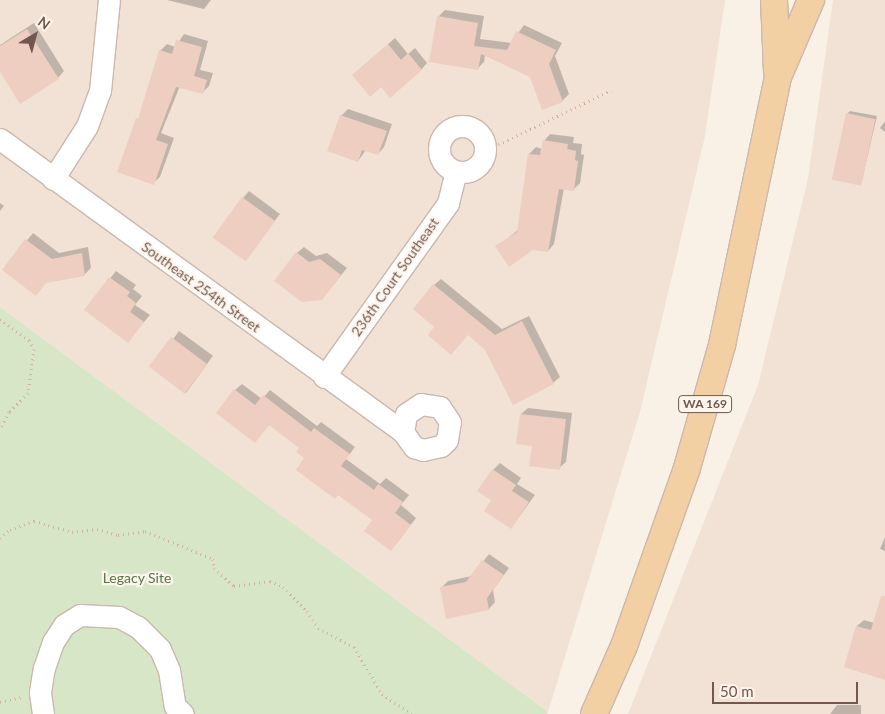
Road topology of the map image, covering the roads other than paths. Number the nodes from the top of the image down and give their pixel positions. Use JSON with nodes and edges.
{"nodes":[{"id":1,"x":109,"y":0,"type":"edge"},
{"id":2,"x":774,"y":0,"type":"edge"},
{"id":3,"x":812,"y":0,"type":"edge"},
{"id":4,"x":778,"y":77,"type":"junction"},
{"id":5,"x":0,"y":139,"type":"edge"},
{"id":6,"x":456,"y":172,"type":"junction"},
{"id":7,"x":53,"y":179,"type":"junction"},
{"id":8,"x":324,"y":377,"type":"junction"},
{"id":9,"x":403,"y":432,"type":"dead end"},
{"id":10,"x":42,"y":714,"type":"edge"},
{"id":11,"x":183,"y":714,"type":"edge"},
{"id":12,"x":594,"y":714,"type":"edge"}],
"edges":[{"from":1,"to":7,"type":"street"},
{"from":2,"to":4,"type":"main road","number":"WA 169"},
{"from":3,"to":4,"type":"main road","number":"WA 169"},
{"from":4,"to":12,"type":"main road","number":"WA 169"},
{"from":5,"to":7,"type":"street","name":"Southeast 254th Street"},
{"from":6,"to":6,"type":"street"},
{"from":6,"to":8,"type":"street","name":"236th Court Southeast"},
{"from":7,"to":8,"type":"street","name":"Southeast 254th Street"},
{"from":8,"to":9,"type":"street","name":"Southeast 254th Street"},
{"from":10,"to":11,"type":"street"}]}
